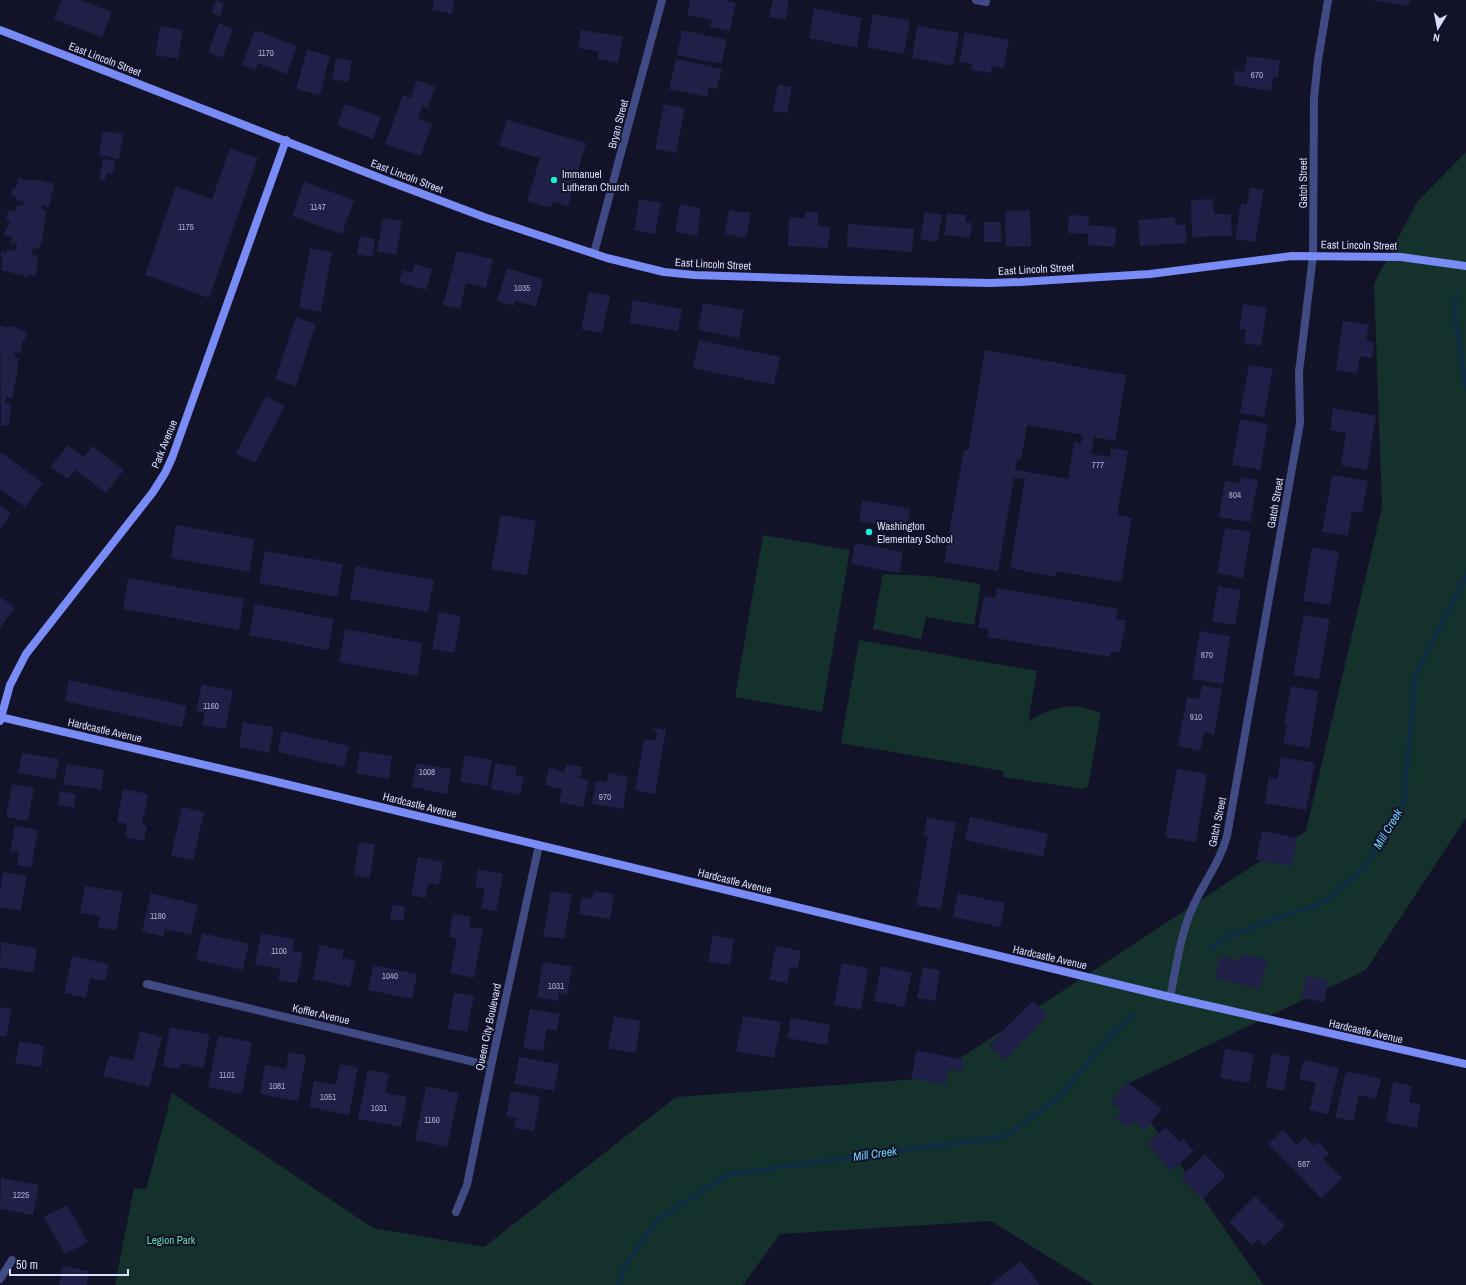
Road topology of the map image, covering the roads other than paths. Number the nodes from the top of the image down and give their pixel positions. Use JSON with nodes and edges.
{"nodes":[{"id":1,"x":662,"y":0,"type":"edge"},
{"id":2,"x":976,"y":0,"type":"edge"},
{"id":3,"x":1328,"y":0,"type":"edge"},
{"id":4,"x":986,"y":2,"type":"dead end"},
{"id":5,"x":0,"y":30,"type":"edge"},
{"id":6,"x":286,"y":140,"type":"junction"},
{"id":7,"x":594,"y":254,"type":"junction"},
{"id":8,"x":1313,"y":256,"type":"junction"},
{"id":9,"x":1466,"y":266,"type":"edge"},
{"id":10,"x":0,"y":718,"type":"edge"},
{"id":11,"x":539,"y":845,"type":"junction"},
{"id":12,"x":147,"y":984,"type":"dead end"},
{"id":13,"x":1170,"y":997,"type":"junction"},
{"id":14,"x":1466,"y":1064,"type":"edge"},
{"id":15,"x":490,"y":1066,"type":"junction"},
{"id":16,"x":456,"y":1212,"type":"dead end"},
{"id":17,"x":12,"y":1260,"type":"dead end"},
{"id":18,"x":0,"y":1279,"type":"edge"}],
"edges":[{"from":1,"to":7,"type":"street","name":"Bryan Street"},
{"from":2,"to":4,"type":"street"},
{"from":3,"to":8,"type":"street","name":"Gatch Street"},
{"from":5,"to":6,"type":"street","name":"East Lincoln Street"},
{"from":6,"to":7,"type":"street","name":"East Lincoln Street"},
{"from":6,"to":10,"type":"street","name":"Park Avenue"},
{"from":7,"to":8,"type":"street","name":"East Lincoln Street"},
{"from":8,"to":9,"type":"street","name":"East Lincoln Street"},
{"from":8,"to":13,"type":"street","name":"Gatch Street"},
{"from":10,"to":11,"type":"street","name":"Hardcastle Avenue"},
{"from":11,"to":13,"type":"street","name":"Hardcastle Avenue"},
{"from":11,"to":15,"type":"street","name":"Queen City Boulevard"},
{"from":12,"to":15,"type":"street","name":"Koffler Avenue"},
{"from":13,"to":14,"type":"street","name":"Hardcastle Avenue"},
{"from":15,"to":16,"type":"street","name":"Queen City Boulevard"},
{"from":17,"to":18,"type":"street"}]}
